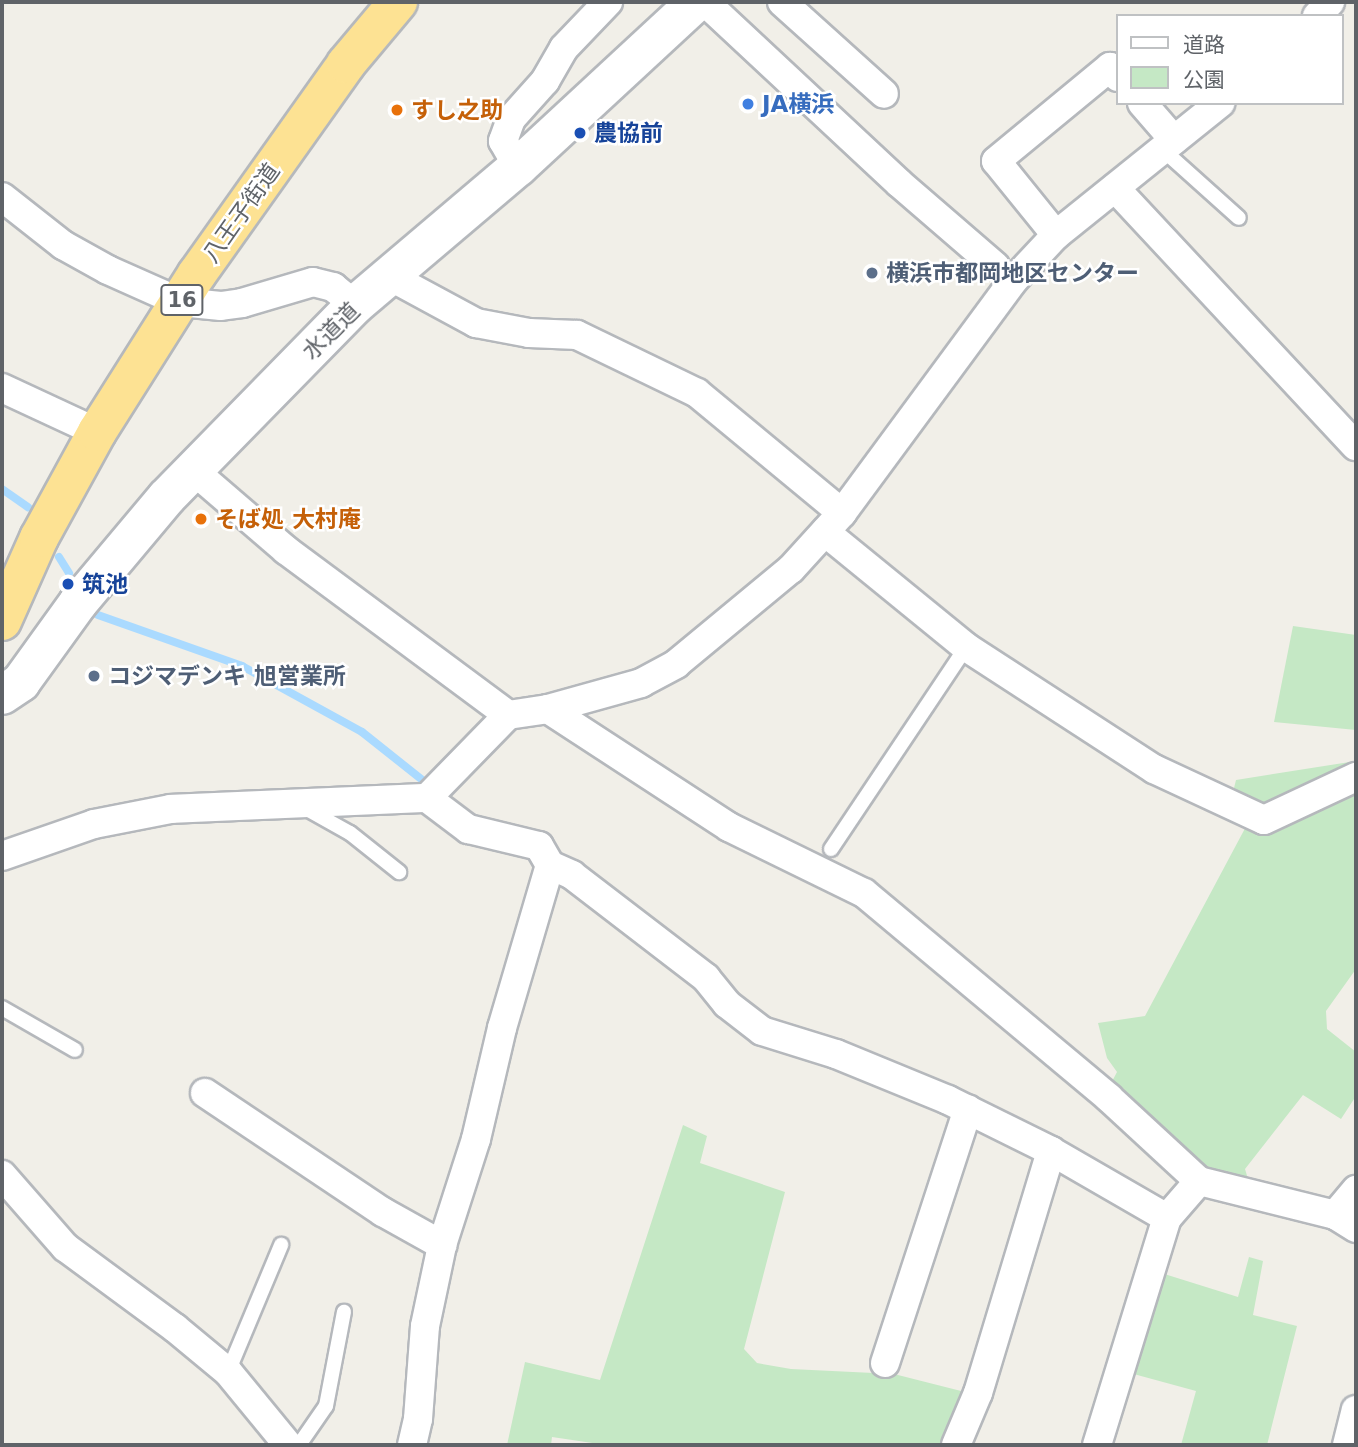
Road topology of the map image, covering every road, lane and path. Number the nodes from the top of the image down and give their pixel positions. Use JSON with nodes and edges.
{"nodes":[{"id":1,"x":398,"y":2,"type":"edge"},
{"id":2,"x":608,"y":2,"type":"edge"},
{"id":3,"x":696,"y":2,"type":"edge"},
{"id":4,"x":705,"y":2,"type":"edge"},
{"id":5,"x":782,"y":2,"type":"edge"},
{"id":6,"x":1116,"y":74,"type":"edge"},
{"id":7,"x":884,"y":94,"type":"dead end"},
{"id":8,"x":1143,"y":105,"type":"edge"},
{"id":9,"x":1217,"y":105,"type":"edge"},
{"id":10,"x":1168,"y":144,"type":"junction"},
{"id":11,"x":518,"y":167,"type":"junction"},
{"id":12,"x":1115,"y":188,"type":"junction"},
{"id":13,"x":2,"y":197,"type":"edge"},
{"id":14,"x":1239,"y":218,"type":"dead end"},
{"id":15,"x":1056,"y":235,"type":"junction"},
{"id":16,"x":995,"y":267,"type":"dead end"},
{"id":17,"x":391,"y":276,"type":"junction"},
{"id":18,"x":180,"y":302,"type":"junction"},
{"id":19,"x":355,"y":305,"type":"junction"},
{"id":20,"x":2,"y":388,"type":"edge"},
{"id":21,"x":97,"y":432,"type":"junction"},
{"id":22,"x":1356,"y":446,"type":"edge"},
{"id":23,"x":193,"y":470,"type":"junction"},
{"id":24,"x":833,"y":522,"type":"junction"},
{"id":25,"x":2,"y":621,"type":"edge"},
{"id":26,"x":966,"y":647,"type":"junction"},
{"id":27,"x":8,"y":695,"type":"edge"},
{"id":28,"x":548,"y":709,"type":"junction"},
{"id":29,"x":508,"y":715,"type":"junction"},
{"id":30,"x":1356,"y":777,"type":"edge"},
{"id":31,"x":427,"y":798,"type":"junction"},
{"id":32,"x":295,"y":803,"type":"junction"},
{"id":33,"x":831,"y":849,"type":"dead end"},
{"id":34,"x":2,"y":856,"type":"edge"},
{"id":35,"x":550,"y":865,"type":"junction"},
{"id":36,"x":399,"y":872,"type":"dead end"},
{"id":37,"x":2,"y":1009,"type":"edge"},
{"id":38,"x":75,"y":1050,"type":"dead end"},
{"id":39,"x":205,"y":1093,"type":"dead end"},
{"id":40,"x":968,"y":1110,"type":"junction"},
{"id":41,"x":1051,"y":1151,"type":"junction"},
{"id":42,"x":2,"y":1175,"type":"edge"},
{"id":43,"x":1199,"y":1181,"type":"junction"},
{"id":44,"x":1356,"y":1189,"type":"edge"},
{"id":45,"x":1167,"y":1218,"type":"junction"},
{"id":46,"x":1346,"y":1222,"type":"edge"},
{"id":47,"x":281,"y":1245,"type":"dead end"},
{"id":48,"x":442,"y":1245,"type":"junction"},
{"id":49,"x":344,"y":1312,"type":"dead end"},
{"id":50,"x":885,"y":1363,"type":"dead end"},
{"id":51,"x":228,"y":1372,"type":"junction"},
{"id":52,"x":1356,"y":1410,"type":"edge"},
{"id":53,"x":288,"y":1445,"type":"edge"},
{"id":54,"x":299,"y":1445,"type":"edge"},
{"id":55,"x":412,"y":1445,"type":"edge"},
{"id":56,"x":956,"y":1445,"type":"edge"},
{"id":57,"x":1097,"y":1445,"type":"edge"},
{"id":58,"x":1347,"y":1445,"type":"edge"}],
"edges":[{"from":1,"to":18,"type":"highway","name":"八王子街道","number":"16"},
{"from":2,"to":11,"type":"street"},
{"from":3,"to":11,"type":"street","name":"水道道"},
{"from":4,"to":16,"type":"street"},
{"from":5,"to":7,"type":"street"},
{"from":6,"to":15,"type":"street"},
{"from":8,"to":10,"type":"street"},
{"from":9,"to":10,"type":"street"},
{"from":10,"to":12,"type":"street"},
{"from":10,"to":14,"type":"lane"},
{"from":11,"to":17,"type":"street","name":"水道道"},
{"from":12,"to":15,"type":"street"},
{"from":12,"to":22,"type":"street"},
{"from":13,"to":18,"type":"street"},
{"from":15,"to":24,"type":"street"},
{"from":17,"to":19,"type":"street","name":"水道道"},
{"from":17,"to":24,"type":"street"},
{"from":18,"to":19,"type":"street"},
{"from":18,"to":21,"type":"highway","name":"八王子街道","number":"16"},
{"from":19,"to":23,"type":"street","name":"水道道"},
{"from":20,"to":21,"type":"street"},
{"from":21,"to":25,"type":"highway","name":"八王子街道","number":"16"},
{"from":23,"to":27,"type":"street","name":"水道道"},
{"from":23,"to":29,"type":"street"},
{"from":24,"to":26,"type":"street"},
{"from":24,"to":28,"type":"street"},
{"from":26,"to":30,"type":"street"},
{"from":26,"to":33,"type":"lane"},
{"from":28,"to":29,"type":"street"},
{"from":28,"to":43,"type":"street"},
{"from":29,"to":31,"type":"street"},
{"from":31,"to":32,"type":"street"},
{"from":31,"to":35,"type":"street"},
{"from":32,"to":34,"type":"street"},
{"from":32,"to":36,"type":"lane"},
{"from":35,"to":40,"type":"street"},
{"from":35,"to":48,"type":"street"},
{"from":37,"to":38,"type":"lane"},
{"from":39,"to":48,"type":"street"},
{"from":40,"to":41,"type":"street"},
{"from":40,"to":50,"type":"street"},
{"from":41,"to":45,"type":"street"},
{"from":41,"to":56,"type":"street"},
{"from":42,"to":51,"type":"street"},
{"from":43,"to":45,"type":"street"},
{"from":43,"to":46,"type":"street"},
{"from":44,"to":46,"type":"street"},
{"from":45,"to":57,"type":"street"},
{"from":47,"to":51,"type":"lane"},
{"from":48,"to":55,"type":"street"},
{"from":49,"to":54,"type":"lane"},
{"from":51,"to":53,"type":"street"},
{"from":52,"to":58,"type":"street"}]}
